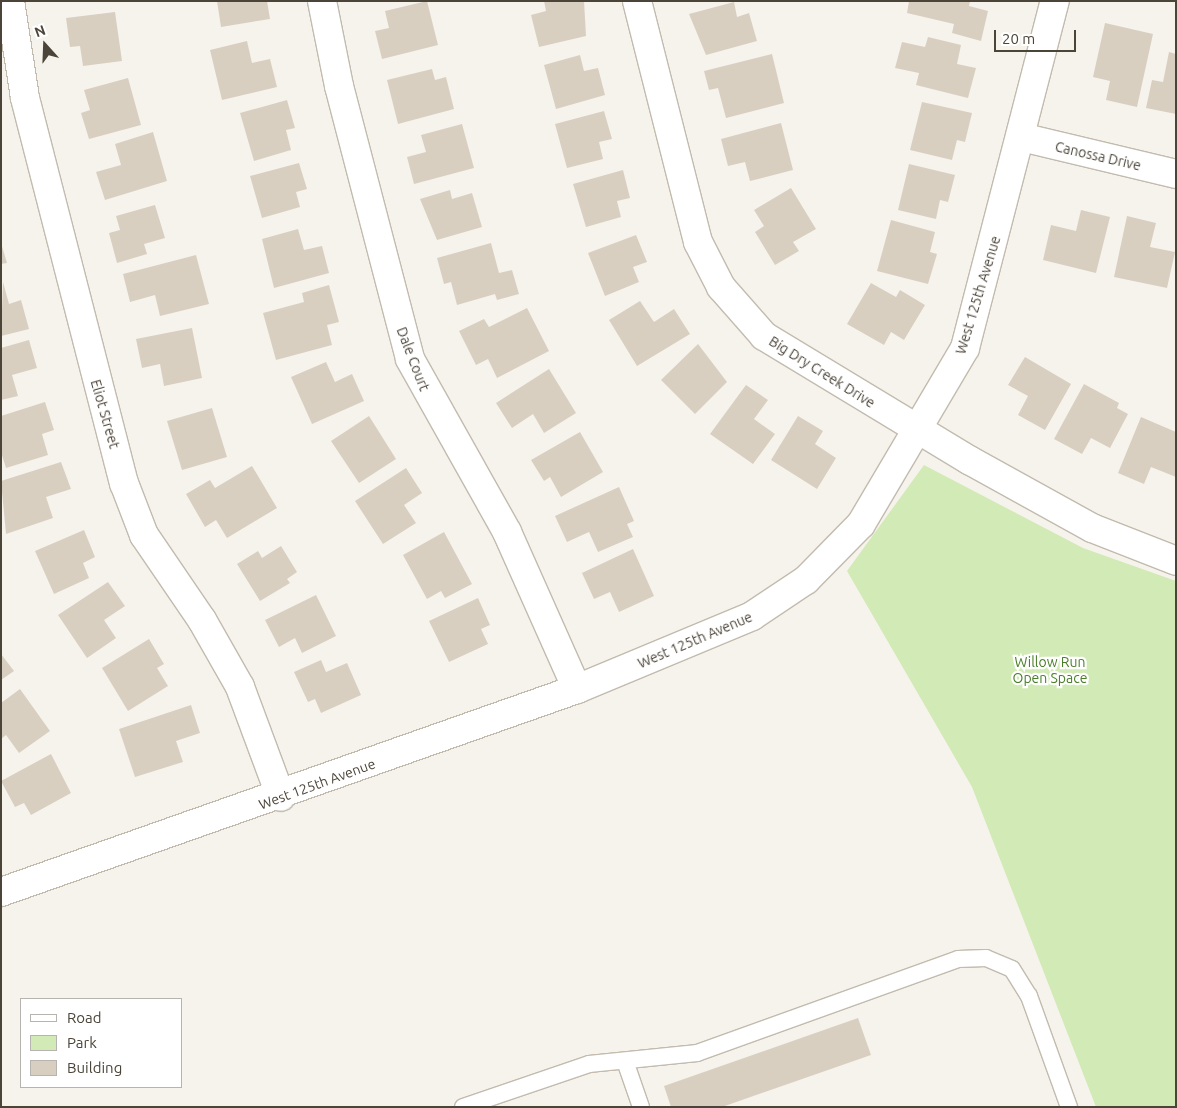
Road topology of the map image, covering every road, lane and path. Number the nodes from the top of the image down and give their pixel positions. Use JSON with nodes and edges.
{"nodes":[{"id":1,"x":10,"y":1,"type":"edge"},
{"id":2,"x":322,"y":1,"type":"edge"},
{"id":3,"x":637,"y":1,"type":"edge"},
{"id":4,"x":1055,"y":1,"type":"edge"},
{"id":5,"x":1021,"y":137,"type":"junction"},
{"id":6,"x":1176,"y":174,"type":"edge"},
{"id":7,"x":918,"y":430,"type":"junction"},
{"id":8,"x":1176,"y":561,"type":"edge"},
{"id":9,"x":577,"y":689,"type":"junction"},
{"id":10,"x":281,"y":797,"type":"junction"},
{"id":11,"x":1,"y":892,"type":"edge"},
{"id":12,"x":625,"y":1061,"type":"junction"},
{"id":13,"x":463,"y":1107,"type":"edge"},
{"id":14,"x":641,"y":1107,"type":"edge"},
{"id":15,"x":1069,"y":1107,"type":"edge"}],
"edges":[{"from":1,"to":10,"type":"street","name":"Eliot Street"},
{"from":2,"to":9,"type":"street","name":"Dale Court"},
{"from":3,"to":7,"type":"street","name":"Big Dry Creek Drive"},
{"from":4,"to":5,"type":"street","name":"West 125th Avenue"},
{"from":5,"to":6,"type":"street","name":"Canossa Drive"},
{"from":5,"to":7,"type":"street","name":"West 125th Avenue"},
{"from":7,"to":8,"type":"street","name":"Big Dry Creek Drive"},
{"from":7,"to":9,"type":"street","name":"West 125th Avenue"},
{"from":9,"to":10,"type":"street","name":"West 125th Avenue"},
{"from":10,"to":11,"type":"street","name":"West 125th Avenue"},
{"from":12,"to":13,"type":"lane"},
{"from":12,"to":14,"type":"lane"},
{"from":12,"to":15,"type":"lane"}]}
